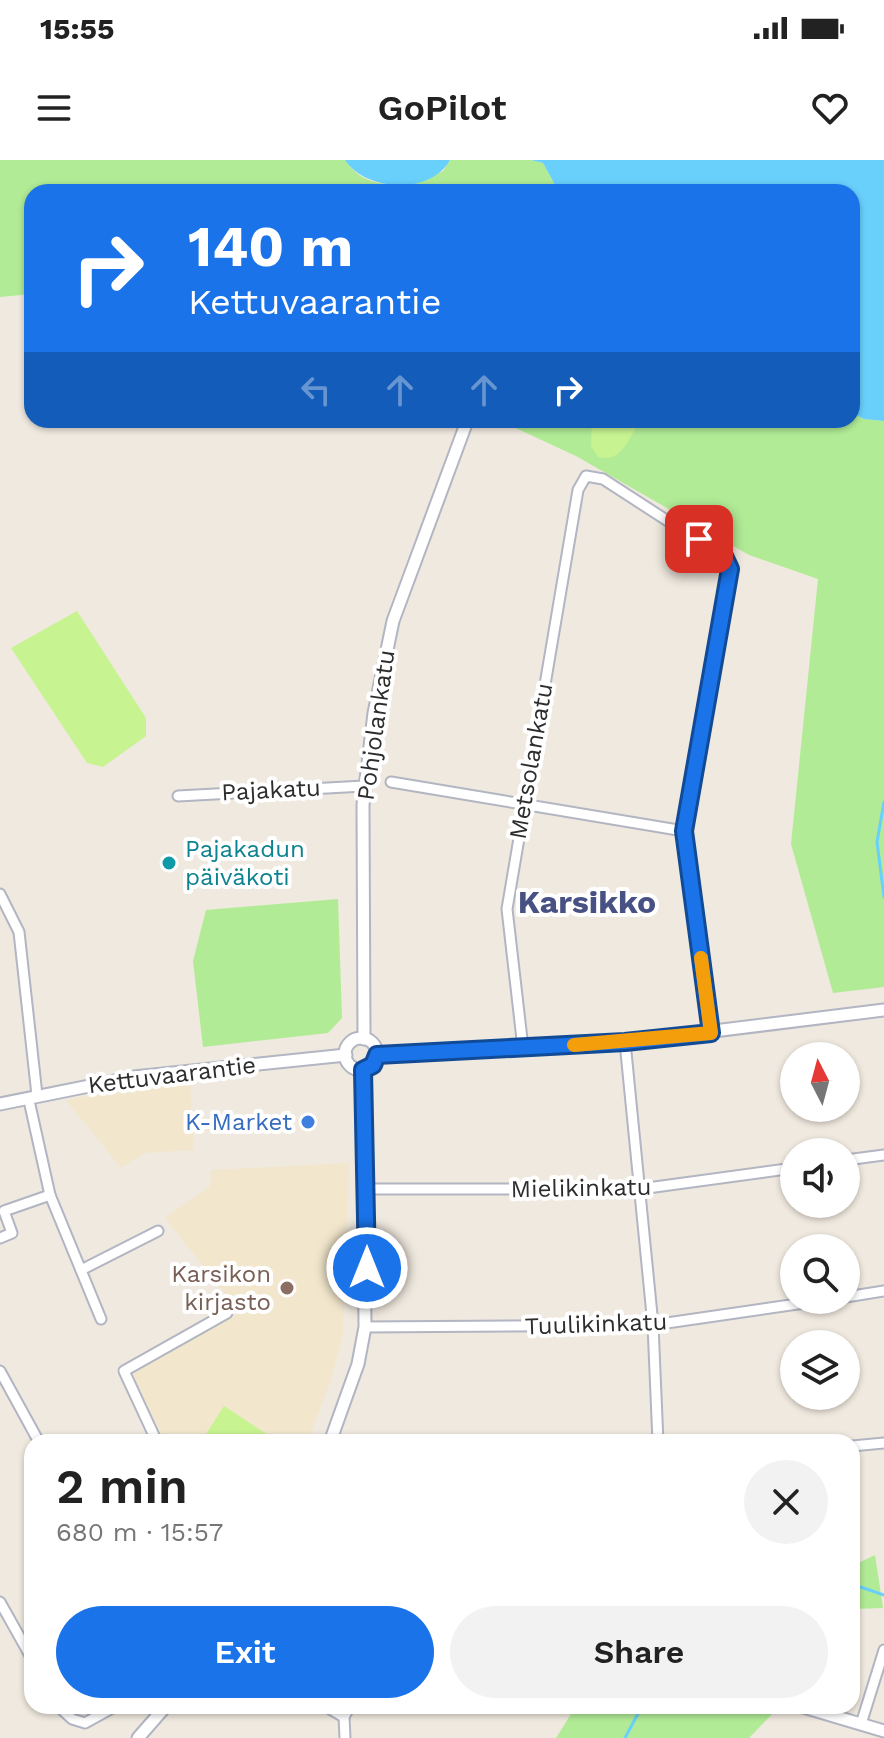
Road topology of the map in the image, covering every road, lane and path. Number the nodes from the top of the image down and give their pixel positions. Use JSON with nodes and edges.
{"nodes":[{"id":1,"x":460,"y":428,"type":"edge"},
{"id":2,"x":391,"y":782,"type":"dead end"},
{"id":3,"x":364,"y":786,"type":"junction"},
{"id":4,"x":178,"y":796,"type":"dead end"},
{"id":5,"x":524,"y":804,"type":"junction"},
{"id":6,"x":684,"y":831,"type":"junction"},
{"id":7,"x":0,"y":894,"type":"edge"},
{"id":8,"x":884,"y":1010,"type":"edge"},
{"id":9,"x":711,"y":1033,"type":"junction"},
{"id":10,"x":364,"y":1039,"type":"junction"},
{"id":11,"x":625,"y":1042,"type":"junction"},
{"id":12,"x":523,"y":1048,"type":"junction"},
{"id":13,"x":346,"y":1055,"type":"junction"},
{"id":14,"x":377,"y":1055,"type":"junction"},
{"id":15,"x":363,"y":1070,"type":"junction"},
{"id":16,"x":33,"y":1100,"type":"junction"},
{"id":17,"x":0,"y":1104,"type":"edge"},
{"id":18,"x":884,"y":1155,"type":"edge"},
{"id":19,"x":860,"y":1158,"type":"edge"},
{"id":20,"x":780,"y":1170,"type":"edge"},
{"id":21,"x":366,"y":1189,"type":"junction"},
{"id":22,"x":640,"y":1189,"type":"junction"},
{"id":23,"x":50,"y":1195,"type":"junction"},
{"id":24,"x":158,"y":1231,"type":"dead end"},
{"id":25,"x":0,"y":1238,"type":"edge"},
{"id":26,"x":81,"y":1270,"type":"junction"},
{"id":27,"x":884,"y":1291,"type":"edge"},
{"id":28,"x":860,"y":1295,"type":"edge"},
{"id":29,"x":780,"y":1307,"type":"edge"},
{"id":30,"x":227,"y":1313,"type":"dead end"},
{"id":31,"x":101,"y":1319,"type":"dead end"},
{"id":32,"x":653,"y":1325,"type":"junction"},
{"id":33,"x":365,"y":1327,"type":"junction"},
{"id":34,"x":0,"y":1371,"type":"edge"},
{"id":35,"x":35,"y":1434,"type":"edge"},
{"id":36,"x":153,"y":1434,"type":"edge"},
{"id":37,"x":333,"y":1434,"type":"edge"},
{"id":38,"x":658,"y":1434,"type":"edge"},
{"id":39,"x":884,"y":1443,"type":"edge"},
{"id":40,"x":860,"y":1445,"type":"edge"},
{"id":41,"x":0,"y":1602,"type":"edge"},
{"id":42,"x":24,"y":1645,"type":"edge"},
{"id":43,"x":884,"y":1650,"type":"edge"},
{"id":44,"x":67,"y":1714,"type":"edge"},
{"id":45,"x":101,"y":1714,"type":"edge"},
{"id":46,"x":159,"y":1714,"type":"edge"},
{"id":47,"x":339,"y":1714,"type":"edge"},
{"id":48,"x":346,"y":1714,"type":"edge"},
{"id":49,"x":827,"y":1714,"type":"edge"},
{"id":50,"x":344,"y":1717,"type":"junction"},
{"id":51,"x":861,"y":1724,"type":"junction"},
{"id":52,"x":884,"y":1731,"type":"edge"},
{"id":53,"x":138,"y":1738,"type":"edge"},
{"id":54,"x":345,"y":1738,"type":"edge"}],
"edges":[{"from":1,"to":3,"type":"street","name":"Pohjolankatu"},
{"from":2,"to":5,"type":"street"},
{"from":3,"to":4,"type":"street","name":"Pajakatu"},
{"from":3,"to":10,"type":"street","name":"Pohjolankatu"},
{"from":5,"to":6,"type":"street"},
{"from":5,"to":6,"type":"street","name":"Metsolankatu"},
{"from":5,"to":12,"type":"street","name":"Metsolankatu"},
{"from":6,"to":9,"type":"street"},
{"from":7,"to":16,"type":"street"},
{"from":8,"to":9,"type":"street"},
{"from":9,"to":11,"type":"street"},
{"from":10,"to":13,"type":"street"},
{"from":10,"to":14,"type":"street"},
{"from":11,"to":12,"type":"street"},
{"from":11,"to":22,"type":"street"},
{"from":12,"to":14,"type":"street"},
{"from":13,"to":15,"type":"street"},
{"from":13,"to":16,"type":"street","name":"Kettuvaarantie"},
{"from":14,"to":15,"type":"street"},
{"from":15,"to":21,"type":"street"},
{"from":16,"to":17,"type":"street","name":"Kettuvaarantie"},
{"from":16,"to":23,"type":"street"},
{"from":18,"to":19,"type":"street"},
{"from":20,"to":22,"type":"street","name":"Mielikinkatu"},
{"from":21,"to":22,"type":"street","name":"Mielikinkatu"},
{"from":21,"to":33,"type":"street"},
{"from":22,"to":32,"type":"street"},
{"from":23,"to":25,"type":"street"},
{"from":23,"to":26,"type":"street"},
{"from":24,"to":26,"type":"street"},
{"from":26,"to":31,"type":"street"},
{"from":27,"to":28,"type":"street"},
{"from":29,"to":32,"type":"street","name":"Tuulikinkatu"},
{"from":30,"to":36,"type":"street"},
{"from":32,"to":33,"type":"street","name":"Tuulikinkatu"},
{"from":32,"to":38,"type":"street"},
{"from":33,"to":37,"type":"street"},
{"from":34,"to":35,"type":"street"},
{"from":39,"to":40,"type":"street"},
{"from":41,"to":42,"type":"street"},
{"from":43,"to":51,"type":"street"},
{"from":44,"to":45,"type":"street"},
{"from":46,"to":53,"type":"street"},
{"from":47,"to":50,"type":"street"},
{"from":48,"to":50,"type":"street"},
{"from":49,"to":51,"type":"street"},
{"from":50,"to":54,"type":"street"},
{"from":51,"to":52,"type":"street"}]}
